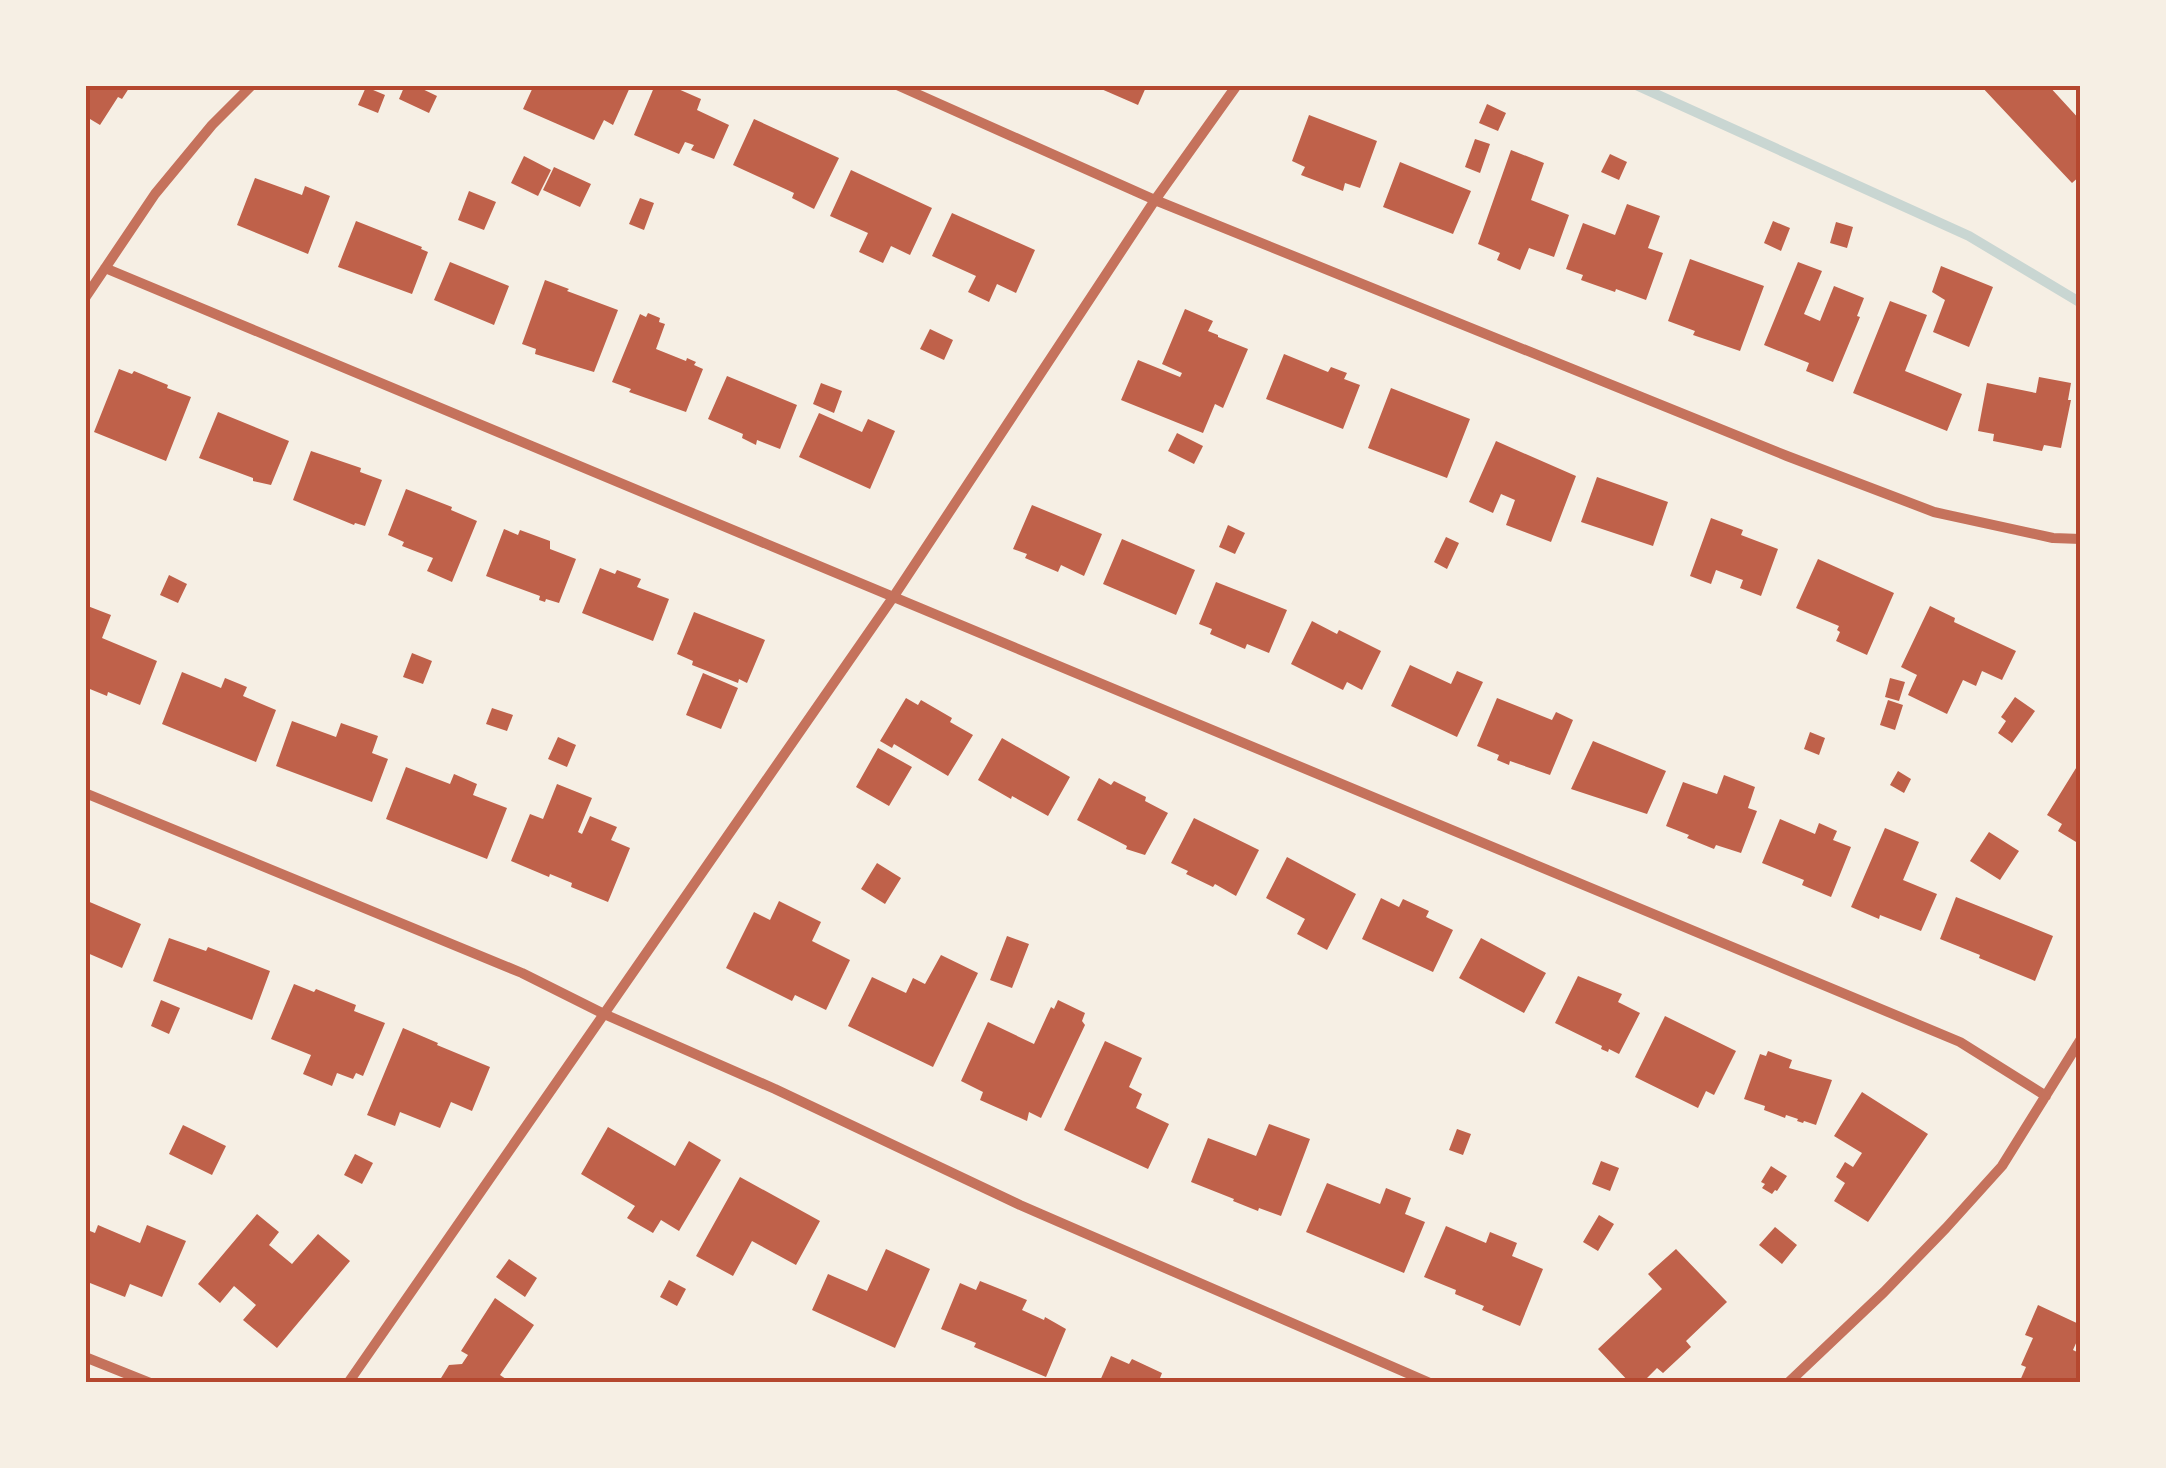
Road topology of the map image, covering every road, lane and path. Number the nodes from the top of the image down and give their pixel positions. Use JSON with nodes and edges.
{"nodes":[{"id":1,"x":252,"y":85,"type":"edge"},
{"id":2,"x":896,"y":85,"type":"edge"},
{"id":3,"x":1237,"y":85,"type":"edge"},
{"id":4,"x":1155,"y":200,"type":"junction"},
{"id":5,"x":106,"y":268,"type":"junction"},
{"id":6,"x":85,"y":298,"type":"edge"},
{"id":7,"x":2081,"y":539,"type":"edge"},
{"id":8,"x":894,"y":596,"type":"junction"},
{"id":9,"x":85,"y":793,"type":"edge"},
{"id":10,"x":604,"y":1014,"type":"junction"},
{"id":11,"x":2081,"y":1039,"type":"edge"},
{"id":12,"x":2046,"y":1096,"type":"junction"},
{"id":13,"x":85,"y":1357,"type":"edge"},
{"id":14,"x":150,"y":1383,"type":"edge"},
{"id":15,"x":348,"y":1383,"type":"edge"},
{"id":16,"x":1430,"y":1383,"type":"edge"},
{"id":17,"x":1788,"y":1383,"type":"edge"}],
"edges":[{"from":1,"to":5,"type":"street"},
{"from":2,"to":4,"type":"street"},
{"from":3,"to":4,"type":"street"},
{"from":4,"to":7,"type":"street"},
{"from":4,"to":8,"type":"street"},
{"from":5,"to":6,"type":"street"},
{"from":5,"to":8,"type":"street"},
{"from":8,"to":10,"type":"street"},
{"from":8,"to":12,"type":"street"},
{"from":9,"to":10,"type":"street"},
{"from":10,"to":15,"type":"street"},
{"from":10,"to":16,"type":"street"},
{"from":11,"to":12,"type":"street"},
{"from":12,"to":17,"type":"street"},
{"from":13,"to":14,"type":"street"}]}
